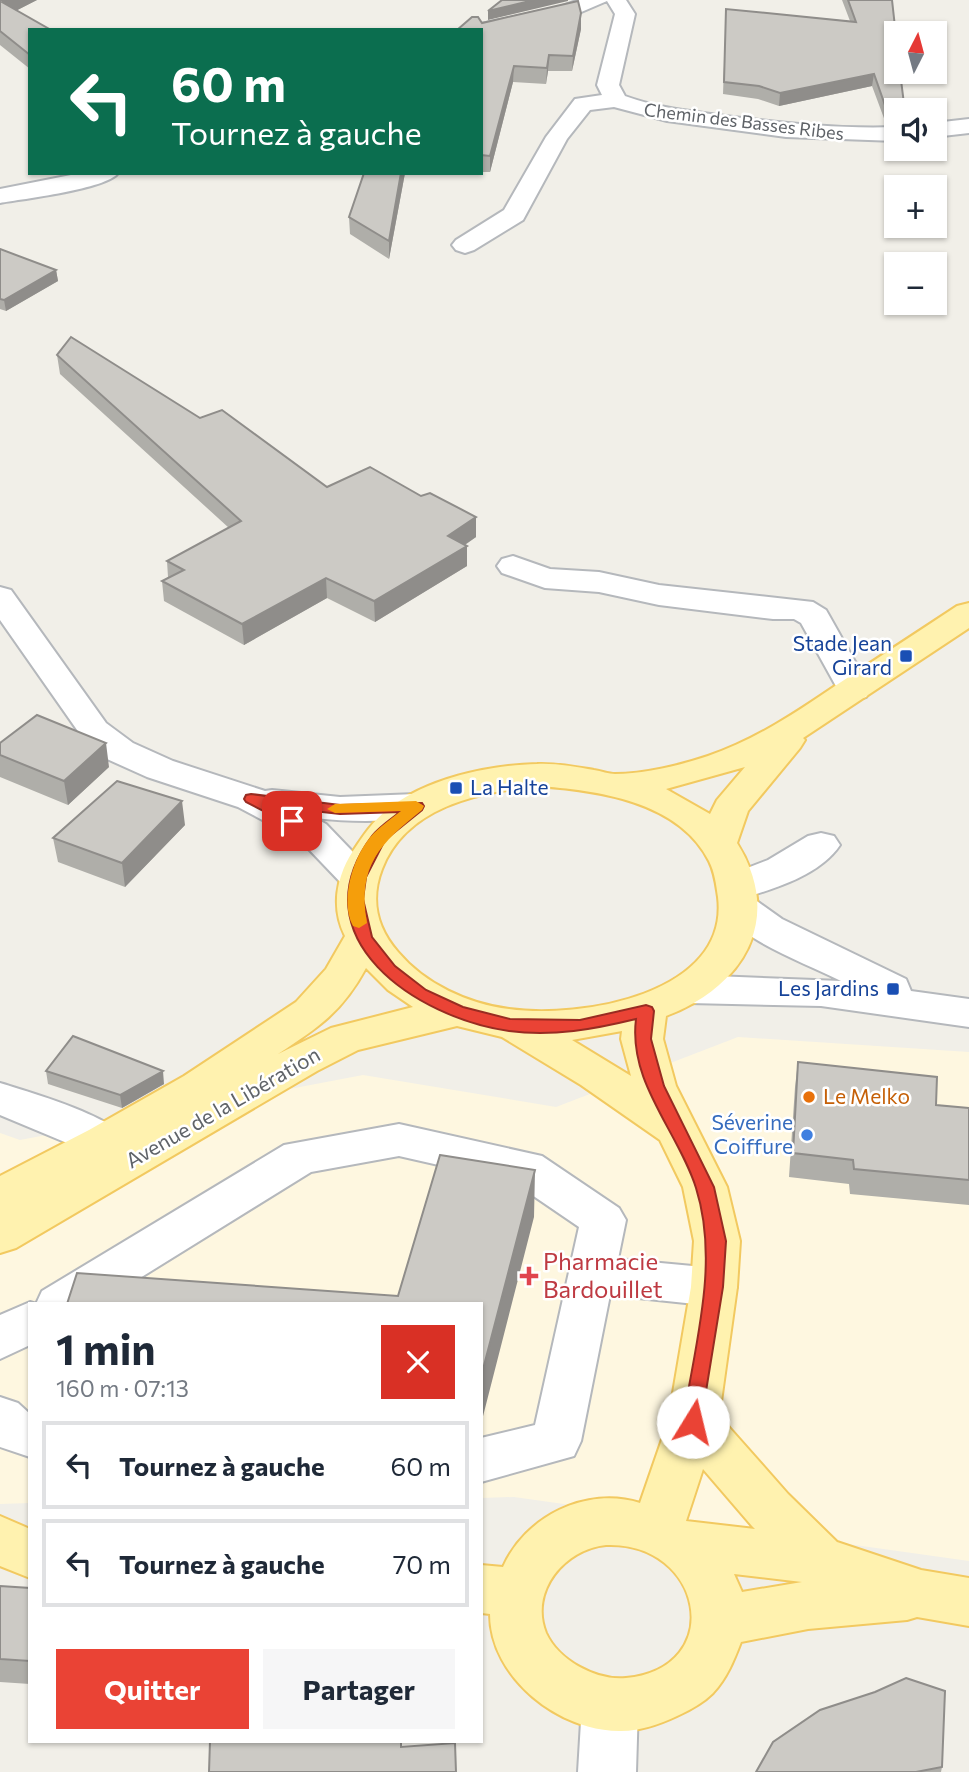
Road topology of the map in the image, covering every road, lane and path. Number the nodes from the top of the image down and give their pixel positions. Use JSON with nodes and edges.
{"nodes":[{"id":1,"x":598,"y":0,"type":"edge"},
{"id":2,"x":616,"y":0,"type":"edge"},
{"id":3,"x":483,"y":29,"type":"edge"},
{"id":4,"x":616,"y":100,"type":"junction"},
{"id":5,"x":969,"y":126,"type":"edge"},
{"id":6,"x":947,"y":129,"type":"edge"},
{"id":7,"x":884,"y":135,"type":"edge"},
{"id":8,"x":100,"y":175,"type":"edge"},
{"id":9,"x":0,"y":196,"type":"edge"},
{"id":10,"x":465,"y":245,"type":"dead end"},
{"id":11,"x":513,"y":566,"type":"dead end"},
{"id":12,"x":0,"y":597,"type":"edge"},
{"id":13,"x":969,"y":613,"type":"edge"},
{"id":14,"x":853,"y":690,"type":"junction"},
{"id":15,"x":803,"y":723,"type":"junction"},
{"id":16,"x":620,"y":785,"type":"junction"},
{"id":17,"x":251,"y":799,"type":"junction"},
{"id":18,"x":416,"y":806,"type":"junction"},
{"id":19,"x":718,"y":845,"type":"junction"},
{"id":20,"x":821,"y":845,"type":"dead end"},
{"id":21,"x":358,"y":877,"type":"junction"},
{"id":22,"x":739,"y":897,"type":"junction"},
{"id":23,"x":364,"y":938,"type":"junction"},
{"id":24,"x":689,"y":989,"type":"junction"},
{"id":25,"x":458,"y":1011,"type":"junction"},
{"id":26,"x":646,"y":1011,"type":"junction"},
{"id":27,"x":961,"y":1011,"type":"edge"},
{"id":28,"x":510,"y":1025,"type":"junction"},
{"id":29,"x":0,"y":1099,"type":"edge"},
{"id":30,"x":679,"y":1135,"type":"junction"},
{"id":31,"x":118,"y":1152,"type":"junction"},
{"id":32,"x":0,"y":1196,"type":"edge"},
{"id":33,"x":0,"y":1235,"type":"edge"},
{"id":34,"x":591,"y":1275,"type":"junction"},
{"id":35,"x":714,"y":1287,"type":"junction"},
{"id":36,"x":62,"y":1302,"type":"edge"},
{"id":37,"x":28,"y":1322,"type":"edge"},
{"id":38,"x":0,"y":1339,"type":"edge"},
{"id":39,"x":0,"y":1418,"type":"edge"},
{"id":40,"x":693,"y":1422,"type":"junction"},
{"id":41,"x":28,"y":1436,"type":"edge"},
{"id":42,"x":483,"y":1459,"type":"edge"},
{"id":43,"x":668,"y":1537,"type":"junction"},
{"id":44,"x":820,"y":1560,"type":"junction"},
{"id":45,"x":500,"y":1591,"type":"edge"},
{"id":46,"x":945,"y":1598,"type":"edge"},
{"id":47,"x":719,"y":1621,"type":"junction"},
{"id":48,"x":610,"y":1705,"type":"junction"},
{"id":49,"x":607,"y":1772,"type":"edge"}],
"edges":[{"from":1,"to":3,"type":"street"},
{"from":2,"to":4,"type":"street","name":"Chemin des Basses Ribes"},
{"from":4,"to":7,"type":"street","name":"Chemin des Basses Ribes"},
{"from":4,"to":10,"type":"street"},
{"from":5,"to":6,"type":"street"},
{"from":8,"to":9,"type":"street"},
{"from":11,"to":14,"type":"street"},
{"from":12,"to":17,"type":"street"},
{"from":13,"to":14,"type":"main road"},
{"from":14,"to":15,"type":"main road"},
{"from":15,"to":16,"type":"main road"},
{"from":15,"to":19,"type":"main road"},
{"from":16,"to":18,"type":"main road"},
{"from":16,"to":19,"type":"main road"},
{"from":17,"to":18,"type":"street"},
{"from":17,"to":21,"type":"street"},
{"from":18,"to":21,"type":"main road"},
{"from":19,"to":22,"type":"main road"},
{"from":20,"to":22,"type":"street"},
{"from":21,"to":23,"type":"main road"},
{"from":22,"to":24,"type":"main road"},
{"from":22,"to":27,"type":"street"},
{"from":23,"to":25,"type":"main road"},
{"from":23,"to":31,"type":"main road","name":"Avenue de la Libération"},
{"from":24,"to":26,"type":"main road"},
{"from":24,"to":27,"type":"street"},
{"from":25,"to":28,"type":"main road"},
{"from":25,"to":31,"type":"main road","name":"Avenue de la Libération"},
{"from":26,"to":28,"type":"main road"},
{"from":26,"to":30,"type":"main road"},
{"from":28,"to":30,"type":"main road"},
{"from":29,"to":31,"type":"street"},
{"from":30,"to":35,"type":"main road"},
{"from":31,"to":32,"type":"main road","name":"Avenue de la Libération"},
{"from":31,"to":33,"type":"main road","name":"Avenue de la Libération"},
{"from":34,"to":35,"type":"street"},
{"from":34,"to":36,"type":"street"},
{"from":34,"to":42,"type":"street"},
{"from":35,"to":40,"type":"main road"},
{"from":37,"to":38,"type":"street"},
{"from":39,"to":41,"type":"street"},
{"from":40,"to":43,"type":"main road"},
{"from":40,"to":44,"type":"main road"},
{"from":43,"to":44,"type":"main road"},
{"from":43,"to":45,"type":"main road"},
{"from":43,"to":47,"type":"main road"},
{"from":44,"to":46,"type":"main road"},
{"from":45,"to":48,"type":"main road"},
{"from":46,"to":47,"type":"main road"},
{"from":47,"to":48,"type":"main road"},
{"from":48,"to":49,"type":"street"}]}
